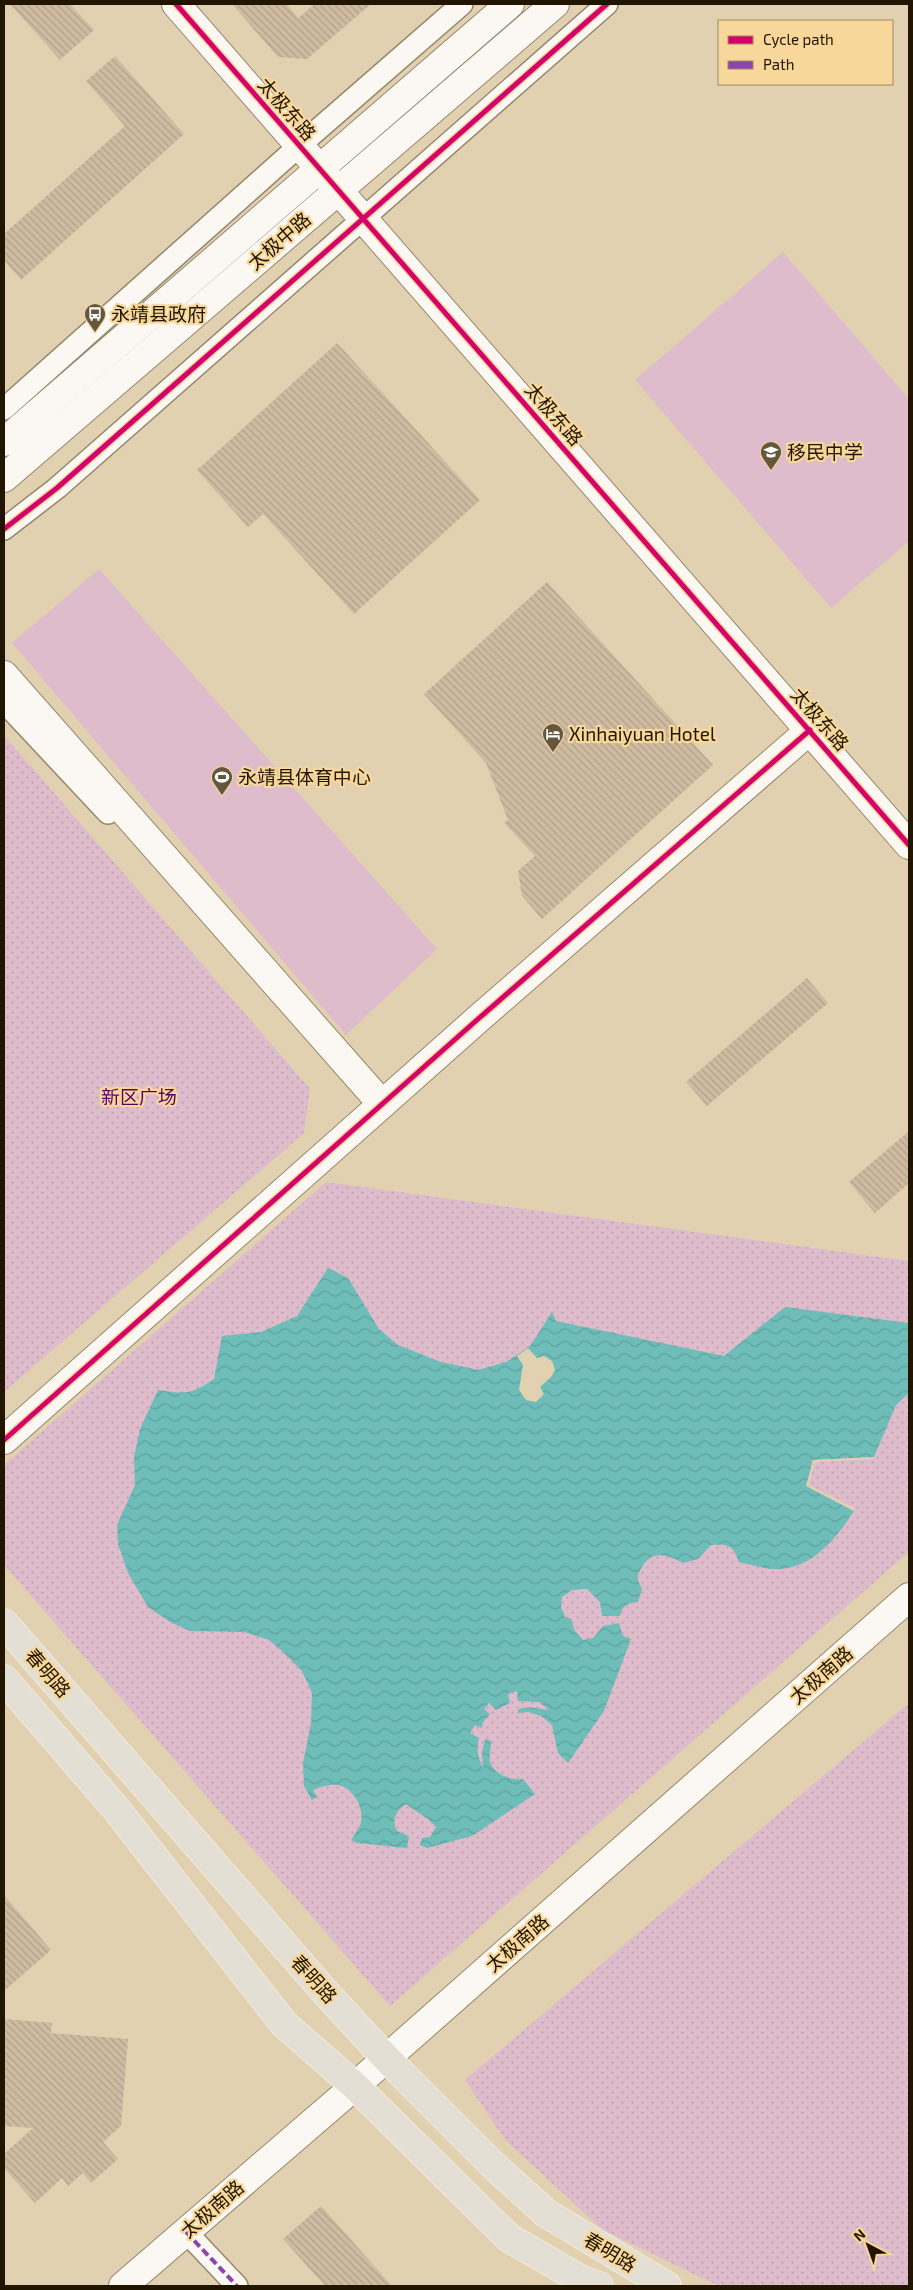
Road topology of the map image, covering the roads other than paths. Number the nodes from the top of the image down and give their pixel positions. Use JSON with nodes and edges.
{"nodes":[{"id":1,"x":176,"y":4,"type":"edge"},
{"id":2,"x":462,"y":4,"type":"edge"},
{"id":3,"x":510,"y":4,"type":"edge"},
{"id":4,"x":555,"y":4,"type":"edge"},
{"id":5,"x":607,"y":4,"type":"edge"},
{"id":6,"x":299,"y":146,"type":"junction"},
{"id":7,"x":319,"y":169,"type":"junction"},
{"id":8,"x":337,"y":190,"type":"junction"},
{"id":9,"x":361,"y":218,"type":"junction"},
{"id":10,"x":4,"y":409,"type":"edge"},
{"id":11,"x":4,"y":442,"type":"edge"},
{"id":12,"x":4,"y":478,"type":"edge"},
{"id":13,"x":4,"y":529,"type":"edge"},
{"id":14,"x":4,"y":675,"type":"edge"},
{"id":15,"x":4,"y":702,"type":"edge"},
{"id":16,"x":810,"y":730,"type":"junction"},
{"id":17,"x":909,"y":844,"type":"edge"},
{"id":18,"x":382,"y":1104,"type":"junction"},
{"id":19,"x":4,"y":1440,"type":"edge"},
{"id":20,"x":909,"y":1597,"type":"edge"},
{"id":21,"x":4,"y":1623,"type":"edge"},
{"id":22,"x":4,"y":1679,"type":"edge"},
{"id":23,"x":386,"y":2058,"type":"junction"},
{"id":24,"x":355,"y":2086,"type":"junction"},
{"id":25,"x":186,"y":2232,"type":"junction"},
{"id":26,"x":123,"y":2286,"type":"edge"},
{"id":27,"x":238,"y":2286,"type":"edge"},
{"id":28,"x":598,"y":2286,"type":"edge"},
{"id":29,"x":667,"y":2286,"type":"edge"}],
"edges":[{"from":1,"to":6,"type":"street","name":"太极东路"},
{"from":2,"to":6,"type":"street"},
{"from":3,"to":7,"type":"street","name":"太极中路"},
{"from":4,"to":8,"type":"street","name":"太极中路"},
{"from":5,"to":9,"type":"street"},
{"from":6,"to":7,"type":"street","name":"太极东路"},
{"from":6,"to":10,"type":"street"},
{"from":7,"to":8,"type":"street","name":"太极东路"},
{"from":7,"to":11,"type":"street","name":"太极中路"},
{"from":8,"to":9,"type":"street","name":"太极东路"},
{"from":8,"to":12,"type":"street","name":"太极中路"},
{"from":9,"to":13,"type":"street"},
{"from":9,"to":16,"type":"street","name":"太极东路"},
{"from":14,"to":18,"type":"street"},
{"from":15,"to":18,"type":"street"},
{"from":16,"to":17,"type":"street","name":"太极东路"},
{"from":16,"to":18,"type":"street"},
{"from":18,"to":19,"type":"street"},
{"from":20,"to":23,"type":"street","name":"太极南路"},
{"from":21,"to":23,"type":"main road","name":"春明路"},
{"from":22,"to":24,"type":"main road","name":"春明路"},
{"from":23,"to":24,"type":"street","name":"太极南路"},
{"from":23,"to":29,"type":"main road","name":"春明路"},
{"from":24,"to":25,"type":"street","name":"太极南路"},
{"from":24,"to":28,"type":"main road","name":"春明路"},
{"from":25,"to":26,"type":"street","name":"太极南路"},
{"from":25,"to":27,"type":"street"}]}
